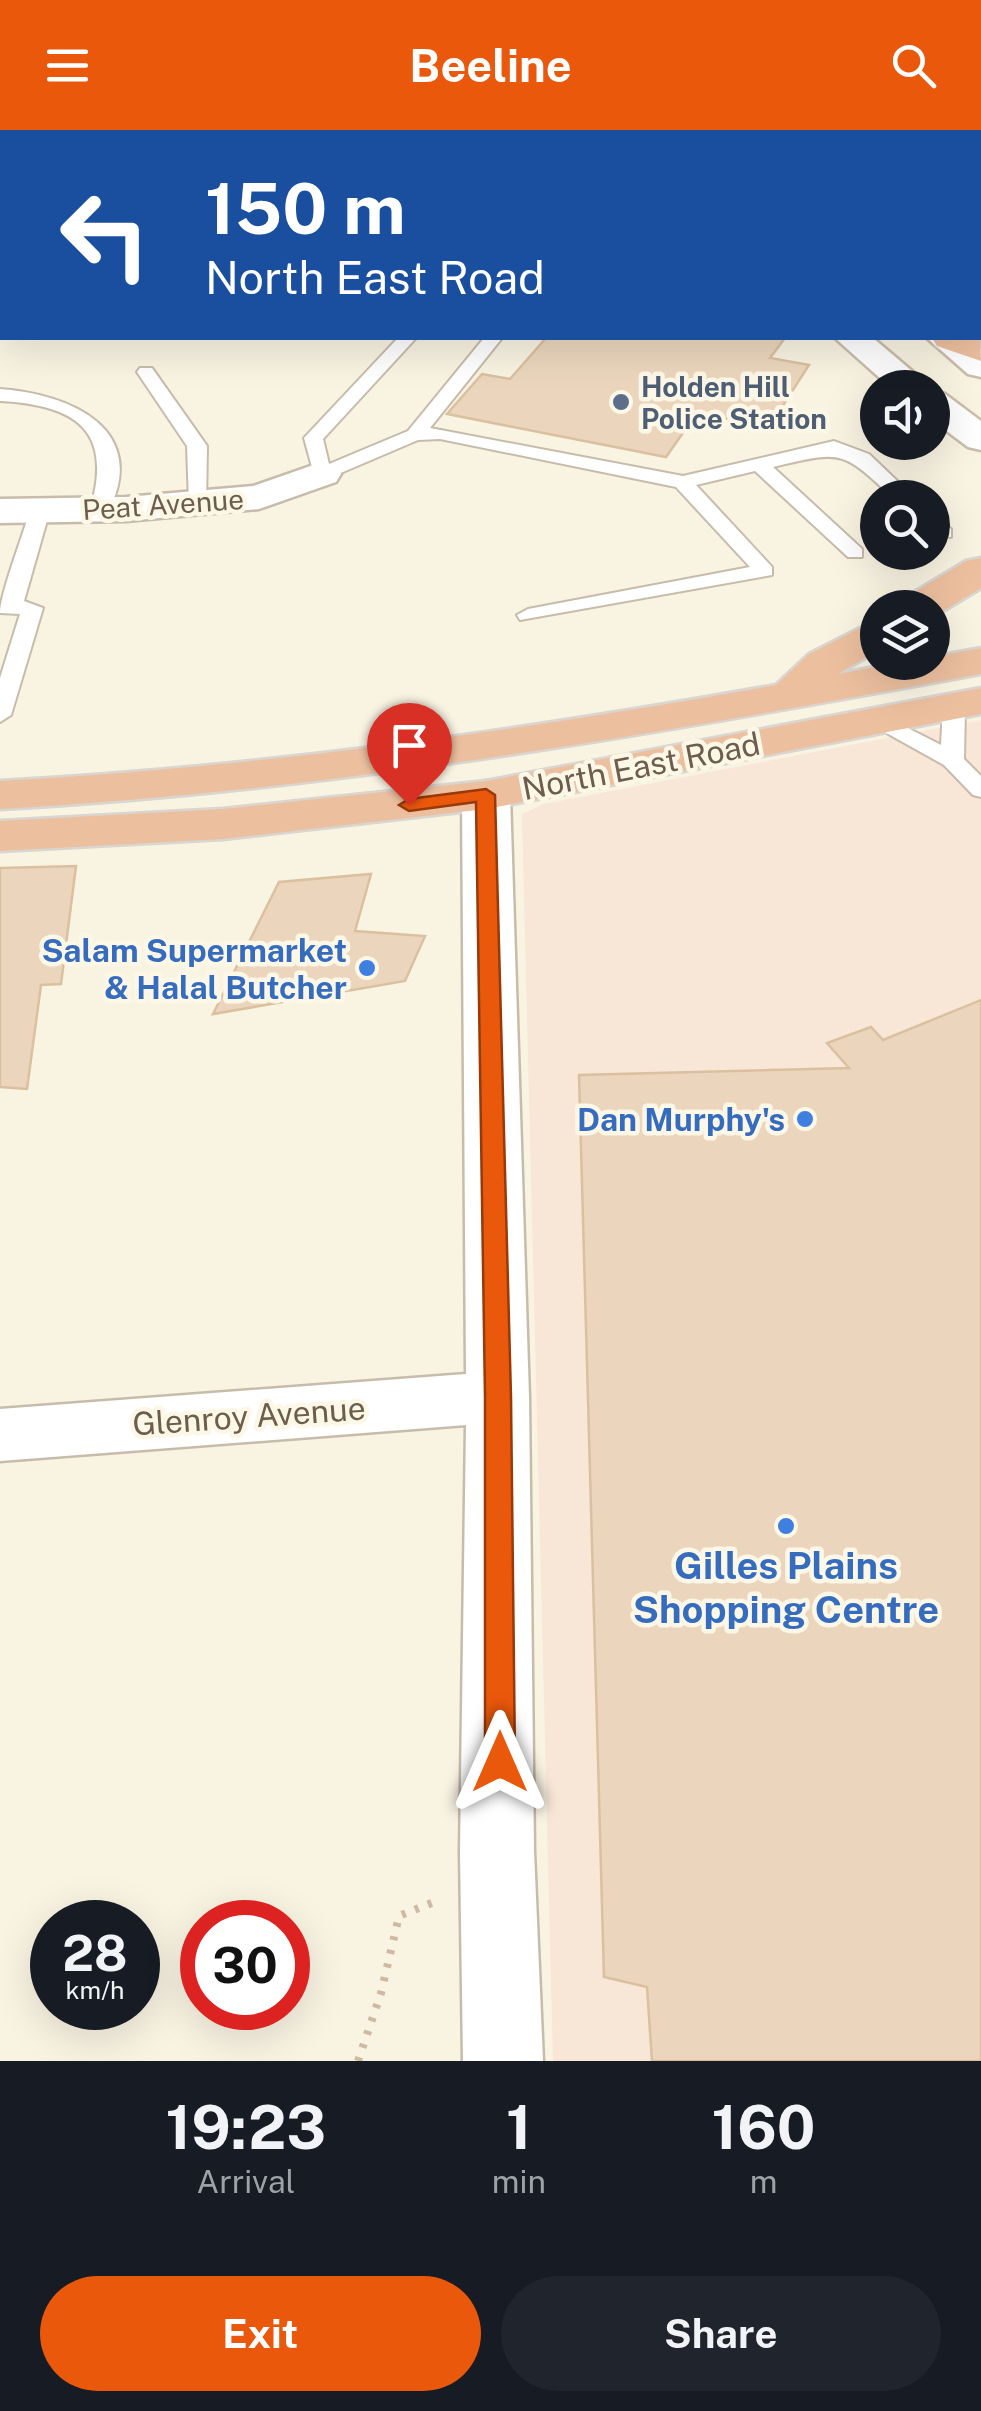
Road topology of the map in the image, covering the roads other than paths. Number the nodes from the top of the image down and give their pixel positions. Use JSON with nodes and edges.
{"nodes":[{"id":1,"x":405,"y":340,"type":"edge"},
{"id":2,"x":491,"y":340,"type":"edge"},
{"id":3,"x":854,"y":340,"type":"edge"},
{"id":4,"x":949,"y":340,"type":"edge"},
{"id":5,"x":953,"y":340,"type":"edge"},
{"id":6,"x":981,"y":350,"type":"edge"},
{"id":7,"x":981,"y":366,"type":"edge"},
{"id":8,"x":892,"y":370,"type":"edge"},
{"id":9,"x":146,"y":372,"type":"dead end"},
{"id":10,"x":0,"y":395,"type":"edge"},
{"id":11,"x":950,"y":416,"type":"edge"},
{"id":12,"x":415,"y":434,"type":"junction"},
{"id":13,"x":981,"y":439,"type":"edge"},
{"id":14,"x":758,"y":464,"type":"junction"},
{"id":15,"x":322,"y":474,"type":"junction"},
{"id":16,"x":886,"y":480,"type":"edge"},
{"id":17,"x":683,"y":482,"type":"junction"},
{"id":18,"x":199,"y":503,"type":"junction"},
{"id":19,"x":40,"y":510,"type":"junction"},
{"id":20,"x":100,"y":510,"type":"junction"},
{"id":21,"x":0,"y":511,"type":"edge"},
{"id":22,"x":856,"y":552,"type":"dead end"},
{"id":23,"x":981,"y":570,"type":"edge"},
{"id":24,"x":948,"y":590,"type":"edge"},
{"id":25,"x":5,"y":607,"type":"edge"},
{"id":26,"x":528,"y":615,"type":"dead end"},
{"id":27,"x":860,"y":642,"type":"edge"},
{"id":28,"x":981,"y":661,"type":"edge"},
{"id":29,"x":787,"y":696,"type":"junction"},
{"id":30,"x":967,"y":704,"type":"edge"},
{"id":31,"x":0,"y":716,"type":"edge"},
{"id":32,"x":876,"y":721,"type":"junction"},
{"id":33,"x":952,"y":760,"type":"junction"},
{"id":34,"x":352,"y":764,"type":"junction"},
{"id":35,"x":981,"y":790,"type":"edge"},
{"id":36,"x":0,"y":795,"type":"edge"},
{"id":37,"x":486,"y":795,"type":"junction"},
{"id":38,"x":0,"y":836,"type":"edge"},
{"id":39,"x":498,"y":1397,"type":"junction"},
{"id":40,"x":0,"y":1435,"type":"edge"},
{"id":41,"x":503,"y":2061,"type":"edge"}],
"edges":[{"from":1,"to":15,"type":"lane"},
{"from":2,"to":12,"type":"lane"},
{"from":3,"to":8,"type":"street"},
{"from":4,"to":7,"type":"street"},
{"from":5,"to":6,"type":"highway"},
{"from":9,"to":18,"type":"lane"},
{"from":10,"to":20,"type":"lane"},
{"from":11,"to":13,"type":"street"},
{"from":12,"to":15,"type":"lane"},
{"from":12,"to":17,"type":"lane"},
{"from":14,"to":16,"type":"lane"},
{"from":14,"to":17,"type":"lane"},
{"from":14,"to":22,"type":"lane"},
{"from":15,"to":18,"type":"street","name":"Peat Avenue"},
{"from":17,"to":26,"type":"lane"},
{"from":18,"to":20,"type":"street","name":"Peat Avenue"},
{"from":19,"to":20,"type":"street","name":"Peat Avenue"},
{"from":19,"to":21,"type":"street","name":"Peat Avenue"},
{"from":19,"to":25,"type":"lane"},
{"from":23,"to":24,"type":"highway"},
{"from":25,"to":31,"type":"lane"},
{"from":27,"to":29,"type":"highway"},
{"from":28,"to":29,"type":"highway","name":"North East Road"},
{"from":29,"to":34,"type":"highway","name":"North East Road"},
{"from":30,"to":32,"type":"highway","name":"North East Road"},
{"from":30,"to":33,"type":"lane"},
{"from":32,"to":33,"type":"lane"},
{"from":32,"to":37,"type":"highway","name":"North East Road"},
{"from":33,"to":35,"type":"lane"},
{"from":34,"to":36,"type":"highway","name":"North East Road"},
{"from":34,"to":37,"type":"highway"},
{"from":37,"to":38,"type":"highway","name":"North East Road"},
{"from":37,"to":39,"type":"street"},
{"from":39,"to":40,"type":"street","name":"Glenroy Avenue"},
{"from":39,"to":41,"type":"street"}]}
